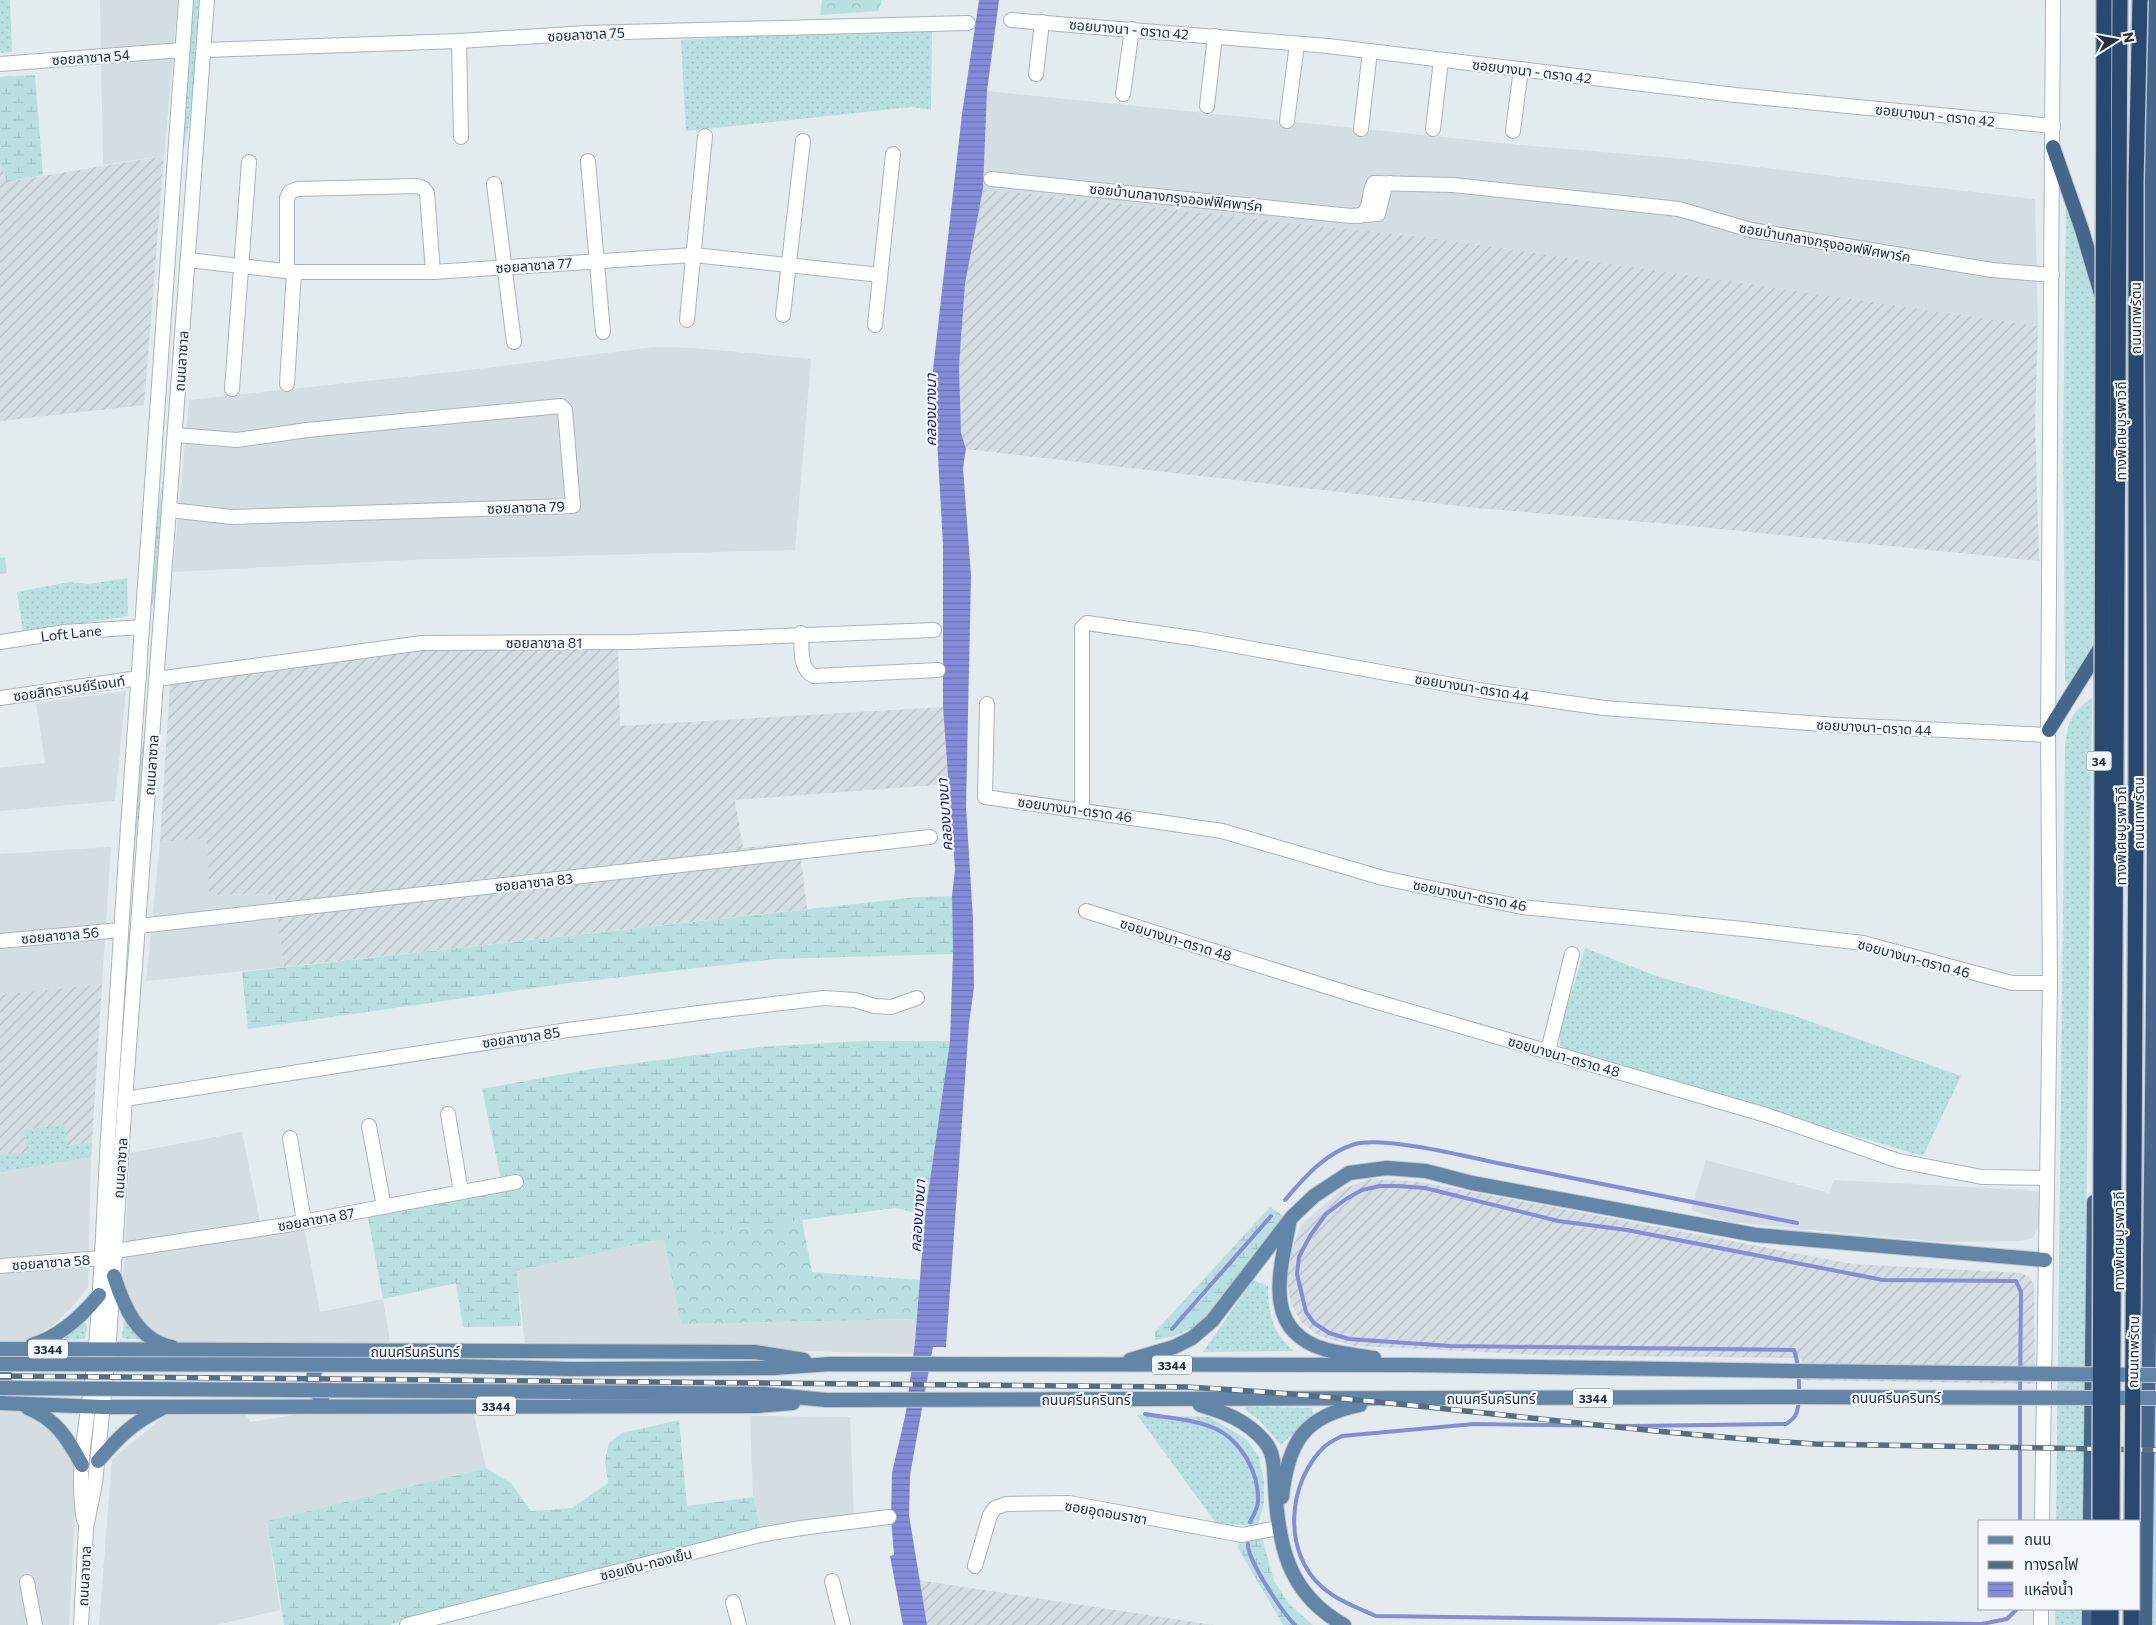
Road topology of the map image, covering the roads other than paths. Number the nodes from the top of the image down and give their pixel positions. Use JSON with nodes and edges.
{"nodes":[{"id":1,"x":186,"y":0,"type":"edge"},
{"id":2,"x":207,"y":0,"type":"edge"},
{"id":3,"x":2054,"y":0,"type":"edge"},
{"id":4,"x":2105,"y":0,"type":"edge"},
{"id":5,"x":2120,"y":0,"type":"edge"},
{"id":6,"x":2140,"y":0,"type":"edge"},
{"id":7,"x":2153,"y":0,"type":"edge"},
{"id":8,"x":1011,"y":20,"type":"dead end"},
{"id":9,"x":1042,"y":22,"type":"junction"},
{"id":10,"x":968,"y":24,"type":"dead end"},
{"id":11,"x":1132,"y":29,"type":"junction"},
{"id":12,"x":1215,"y":36,"type":"junction"},
{"id":13,"x":459,"y":41,"type":"junction"},
{"id":14,"x":1297,"y":44,"type":"junction"},
{"id":15,"x":182,"y":50,"type":"junction"},
{"id":16,"x":204,"y":50,"type":"junction"},
{"id":17,"x":1370,"y":51,"type":"junction"},
{"id":18,"x":1441,"y":60,"type":"junction"},
{"id":19,"x":0,"y":64,"type":"edge"},
{"id":20,"x":1521,"y":69,"type":"junction"},
{"id":21,"x":1036,"y":74,"type":"dead end"},
{"id":22,"x":1123,"y":94,"type":"dead end"},
{"id":23,"x":1207,"y":106,"type":"dead end"},
{"id":24,"x":1287,"y":121,"type":"dead end"},
{"id":25,"x":2053,"y":126,"type":"junction"},
{"id":26,"x":1361,"y":129,"type":"dead end"},
{"id":27,"x":1433,"y":129,"type":"dead end"},
{"id":28,"x":198,"y":130,"type":"junction"},
{"id":29,"x":1513,"y":131,"type":"dead end"},
{"id":30,"x":705,"y":136,"type":"dead end"},
{"id":31,"x":461,"y":137,"type":"dead end"},
{"id":32,"x":803,"y":142,"type":"dead end"},
{"id":33,"x":2053,"y":147,"type":"junction"},
{"id":34,"x":893,"y":154,"type":"dead end"},
{"id":35,"x":588,"y":160,"type":"dead end"},
{"id":36,"x":250,"y":162,"type":"dead end"},
{"id":37,"x":991,"y":179,"type":"dead end"},
{"id":38,"x":494,"y":184,"type":"dead end"},
{"id":39,"x":694,"y":255,"type":"junction"},
{"id":40,"x":188,"y":260,"type":"junction"},
{"id":41,"x":596,"y":260,"type":"junction"},
{"id":42,"x":789,"y":265,"type":"junction"},
{"id":43,"x":242,"y":267,"type":"junction"},
{"id":44,"x":504,"y":267,"type":"junction"},
{"id":45,"x":290,"y":271,"type":"junction"},
{"id":46,"x":433,"y":272,"type":"junction"},
{"id":47,"x":880,"y":275,"type":"junction"},
{"id":48,"x":2052,"y":275,"type":"junction"},
{"id":49,"x":166,"y":288,"type":"junction"},
{"id":50,"x":2102,"y":300,"type":"junction"},
{"id":51,"x":783,"y":315,"type":"dead end"},
{"id":52,"x":687,"y":320,"type":"dead end"},
{"id":53,"x":875,"y":326,"type":"dead end"},
{"id":54,"x":603,"y":332,"type":"dead end"},
{"id":55,"x":183,"y":338,"type":"junction"},
{"id":56,"x":514,"y":342,"type":"dead end"},
{"id":57,"x":288,"y":384,"type":"dead end"},
{"id":58,"x":232,"y":389,"type":"dead end"},
{"id":59,"x":176,"y":435,"type":"junction"},
{"id":60,"x":150,"y":507,"type":"junction"},
{"id":61,"x":170,"y":510,"type":"junction"},
{"id":62,"x":162,"y":606,"type":"junction"},
{"id":63,"x":142,"y":626,"type":"junction"},
{"id":64,"x":934,"y":630,"type":"dead end"},
{"id":65,"x":801,"y":633,"type":"junction"},
{"id":66,"x":0,"y":642,"type":"edge"},
{"id":67,"x":140,"y":646,"type":"junction"},
{"id":68,"x":2099,"y":650,"type":"junction"},
{"id":69,"x":938,"y":670,"type":"dead end"},
{"id":70,"x":139,"y":678,"type":"junction"},
{"id":71,"x":157,"y":679,"type":"junction"},
{"id":72,"x":156,"y":696,"type":"junction"},
{"id":73,"x":0,"y":698,"type":"edge"},
{"id":74,"x":987,"y":704,"type":"dead end"},
{"id":75,"x":2048,"y":733,"type":"junction"},
{"id":76,"x":133,"y":748,"type":"junction"},
{"id":77,"x":1082,"y":809,"type":"junction"},
{"id":78,"x":930,"y":837,"type":"dead end"},
{"id":79,"x":143,"y":868,"type":"junction"},
{"id":80,"x":122,"y":904,"type":"junction"},
{"id":81,"x":1086,"y":911,"type":"dead end"},
{"id":82,"x":139,"y":926,"type":"junction"},
{"id":83,"x":120,"y":930,"type":"junction"},
{"id":84,"x":0,"y":941,"type":"edge"},
{"id":85,"x":138,"y":942,"type":"junction"},
{"id":86,"x":1572,"y":954,"type":"dead end"},
{"id":87,"x":118,"y":961,"type":"junction"},
{"id":88,"x":2050,"y":983,"type":"junction"},
{"id":89,"x":918,"y":998,"type":"dead end"},
{"id":90,"x":1548,"y":1051,"type":"junction"},
{"id":91,"x":125,"y":1099,"type":"junction"},
{"id":92,"x":448,"y":1114,"type":"dead end"},
{"id":93,"x":369,"y":1126,"type":"dead end"},
{"id":94,"x":290,"y":1138,"type":"dead end"},
{"id":95,"x":2046,"y":1178,"type":"junction"},
{"id":96,"x":516,"y":1182,"type":"dead end"},
{"id":97,"x":462,"y":1192,"type":"junction"},
{"id":98,"x":2154,"y":1206,"type":"edge"},
{"id":99,"x":384,"y":1207,"type":"junction"},
{"id":100,"x":304,"y":1221,"type":"junction"},
{"id":101,"x":1290,"y":1221,"type":"junction"},
{"id":102,"x":115,"y":1251,"type":"junction"},
{"id":103,"x":101,"y":1258,"type":"junction"},
{"id":104,"x":2045,"y":1260,"type":"junction"},
{"id":105,"x":0,"y":1266,"type":"edge"},
{"id":106,"x":114,"y":1276,"type":"junction"},
{"id":107,"x":99,"y":1295,"type":"junction"},
{"id":108,"x":0,"y":1349,"type":"edge"},
{"id":109,"x":102,"y":1349,"type":"junction"},
{"id":110,"x":19,"y":1350,"type":"junction"},
{"id":111,"x":194,"y":1351,"type":"junction"},
{"id":112,"x":336,"y":1351,"type":"junction"},
{"id":113,"x":0,"y":1362,"type":"edge"},
{"id":114,"x":830,"y":1364,"type":"junction"},
{"id":115,"x":1410,"y":1364,"type":"junction"},
{"id":116,"x":1113,"y":1365,"type":"junction"},
{"id":117,"x":2156,"y":1375,"type":"edge"},
{"id":118,"x":0,"y":1388,"type":"edge"},
{"id":119,"x":0,"y":1392,"type":"edge"},
{"id":120,"x":2156,"y":1398,"type":"edge"},
{"id":121,"x":1393,"y":1399,"type":"junction"},
{"id":122,"x":826,"y":1400,"type":"junction"},
{"id":123,"x":1185,"y":1400,"type":"junction"},
{"id":124,"x":0,"y":1403,"type":"edge"},
{"id":125,"x":20,"y":1404,"type":"junction"},
{"id":126,"x":87,"y":1407,"type":"junction"},
{"id":127,"x":103,"y":1407,"type":"junction"},
{"id":128,"x":166,"y":1407,"type":"junction"},
{"id":129,"x":340,"y":1407,"type":"junction"},
{"id":130,"x":98,"y":1462,"type":"junction"},
{"id":131,"x":82,"y":1465,"type":"junction"},
{"id":132,"x":889,"y":1517,"type":"dead end"},
{"id":133,"x":2042,"y":1520,"type":"edge"},
{"id":134,"x":2090,"y":1520,"type":"edge"},
{"id":135,"x":2100,"y":1520,"type":"edge"},
{"id":136,"x":2112,"y":1520,"type":"edge"},
{"id":137,"x":2132,"y":1520,"type":"edge"},
{"id":138,"x":1278,"y":1522,"type":"junction"},
{"id":139,"x":86,"y":1528,"type":"junction"},
{"id":140,"x":975,"y":1566,"type":"dead end"},
{"id":141,"x":832,"y":1581,"type":"dead end"},
{"id":142,"x":27,"y":1582,"type":"dead end"},
{"id":143,"x":733,"y":1602,"type":"dead end"},
{"id":144,"x":2041,"y":1610,"type":"edge"},
{"id":145,"x":2089,"y":1610,"type":"edge"},
{"id":146,"x":2099,"y":1610,"type":"edge"},
{"id":147,"x":2111,"y":1610,"type":"edge"},
{"id":148,"x":2131,"y":1610,"type":"edge"},
{"id":149,"x":35,"y":1625,"type":"edge"},
{"id":150,"x":81,"y":1625,"type":"edge"},
{"id":151,"x":407,"y":1625,"type":"edge"},
{"id":152,"x":738,"y":1625,"type":"edge"},
{"id":153,"x":843,"y":1625,"type":"edge"},
{"id":154,"x":1344,"y":1625,"type":"edge"},
{"id":155,"x":2041,"y":1625,"type":"edge"},
{"id":156,"x":2089,"y":1625,"type":"edge"},
{"id":157,"x":2099,"y":1625,"type":"edge"},
{"id":158,"x":2111,"y":1625,"type":"edge"},
{"id":159,"x":2131,"y":1625,"type":"edge"},
{"id":160,"x":2145,"y":1625,"type":"edge"}],
"edges":[{"from":1,"to":15,"type":"street","name":"ถนนลาซาล"},
{"from":2,"to":16,"type":"street","name":"ถนนลาซาล"},
{"from":3,"to":25,"type":"street"},
{"from":4,"to":50,"type":"highway","number":"34"},
{"from":4,"to":135,"type":"highway","bridge":true},
{"from":5,"to":136,"type":"highway","name":"ทางพิเศษบูรพาวิถี","bridge":true},
{"from":6,"to":137,"type":"highway","name":"ทางพิเศษบูรพาวิถี","bridge":true},
{"from":7,"to":98,"type":"highway","name":"ถนนเทพรัตน"},
{"from":8,"to":9,"type":"street","name":"ซอยบางนา - ตราด 42"},
{"from":9,"to":11,"type":"street","name":"ซอยบางนา - ตราด 42"},
{"from":9,"to":21,"type":"street"},
{"from":10,"to":13,"type":"street","name":"ซอยลาซาล 75"},
{"from":11,"to":12,"type":"street","name":"ซอยบางนา - ตราด 42"},
{"from":11,"to":22,"type":"street"},
{"from":12,"to":14,"type":"street","name":"ซอยบางนา - ตราด 42"},
{"from":12,"to":23,"type":"street"},
{"from":13,"to":16,"type":"street","name":"ซอยลาซาล 75"},
{"from":13,"to":31,"type":"street"},
{"from":14,"to":17,"type":"street","name":"ซอยบางนา - ตราด 42"},
{"from":14,"to":24,"type":"street"},
{"from":15,"to":19,"type":"street","name":"ซอยลาซาล 54"},
{"from":15,"to":49,"type":"street","name":"ถนนลาซาล"},
{"from":16,"to":28,"type":"street","name":"ถนนลาซาล"},
{"from":17,"to":18,"type":"street","name":"ซอยบางนา - ตราด 42"},
{"from":17,"to":26,"type":"street"},
{"from":18,"to":20,"type":"street","name":"ซอยบางนา - ตราด 42"},
{"from":18,"to":27,"type":"street"},
{"from":20,"to":25,"type":"street","name":"ซอยบางนา - ตราด 42"},
{"from":20,"to":29,"type":"street"},
{"from":25,"to":33,"type":"street"},
{"from":28,"to":40,"type":"street","name":"ถนนลาซาล"},
{"from":28,"to":49,"type":"street"},
{"from":30,"to":39,"type":"street"},
{"from":32,"to":42,"type":"street"},
{"from":33,"to":48,"type":"street"},
{"from":33,"to":50,"type":"highway"},
{"from":34,"to":47,"type":"street"},
{"from":35,"to":41,"type":"street"},
{"from":36,"to":43,"type":"street"},
{"from":37,"to":48,"type":"street","name":"ซอยบ้านกลางกรุงออฟฟิศพาร์ค"},
{"from":38,"to":44,"type":"street"},
{"from":39,"to":41,"type":"street","name":"ซอยลาซาล 77"},
{"from":39,"to":42,"type":"street","name":"ซอยลาซาล 77"},
{"from":39,"to":52,"type":"street"},
{"from":40,"to":43,"type":"street","name":"ซอยลาซาล 77"},
{"from":40,"to":55,"type":"street","name":"ถนนลาซาล"},
{"from":41,"to":44,"type":"street","name":"ซอยลาซาล 77"},
{"from":41,"to":54,"type":"street"},
{"from":42,"to":47,"type":"street","name":"ซอยลาซาล 77"},
{"from":42,"to":51,"type":"street"},
{"from":43,"to":45,"type":"street","name":"ซอยลาซาล 77"},
{"from":43,"to":58,"type":"street"},
{"from":44,"to":46,"type":"street","name":"ซอยลาซาล 77"},
{"from":44,"to":56,"type":"street"},
{"from":45,"to":46,"type":"street","name":"ซอยลาซาล 77"},
{"from":45,"to":46,"type":"street"},
{"from":45,"to":57,"type":"street"},
{"from":47,"to":53,"type":"street"},
{"from":48,"to":75,"type":"street"},
{"from":49,"to":60,"type":"street","name":"ถนนลาซาล"},
{"from":50,"to":68,"type":"highway","number":"34"},
{"from":55,"to":59,"type":"street","name":"ถนนลาซาล"},
{"from":55,"to":60,"type":"street"},
{"from":59,"to":61,"type":"street","name":"ถนนลาซาล"},
{"from":59,"to":61,"type":"street","name":"ซอยลาซาล 79"},
{"from":60,"to":63,"type":"street","name":"ถนนลาซาล"},
{"from":61,"to":62,"type":"street","name":"ถนนลาซาล"},
{"from":62,"to":67,"type":"street"},
{"from":62,"to":71,"type":"street","name":"ถนนลาซาล"},
{"from":63,"to":66,"type":"street","name":"Loft Lane"},
{"from":63,"to":67,"type":"street","name":"ถนนลาซาล"},
{"from":64,"to":65,"type":"street","name":"ซอยลาซาล 81"},
{"from":65,"to":69,"type":"street"},
{"from":65,"to":71,"type":"street","name":"ซอยลาซาล 81"},
{"from":67,"to":70,"type":"street","name":"ถนนลาซาล"},
{"from":68,"to":75,"type":"highway"},
{"from":68,"to":134,"type":"highway","number":"34"},
{"from":70,"to":71,"type":"street","name":"ซอยลาซาล 81"},
{"from":70,"to":73,"type":"street","name":"ซอยสิทธารมย์รีเจนท์"},
{"from":70,"to":76,"type":"street","name":"ถนนลาซาล"},
{"from":71,"to":72,"type":"street","name":"ถนนลาซาล"},
{"from":72,"to":76,"type":"street"},
{"from":72,"to":79,"type":"street","name":"ถนนลาซาล"},
{"from":74,"to":77,"type":"street","name":"ซอยบางนา-ตราด 46"},
{"from":75,"to":77,"type":"street","name":"ซอยบางนา-ตราด 44"},
{"from":75,"to":88,"type":"street"},
{"from":76,"to":80,"type":"street","name":"ถนนลาซาล"},
{"from":77,"to":88,"type":"street","name":"ซอยบางนา-ตราด 46"},
{"from":78,"to":82,"type":"street","name":"ซอยลาซาล 83"},
{"from":79,"to":80,"type":"street"},
{"from":79,"to":82,"type":"street","name":"ถนนลาซาล"},
{"from":80,"to":83,"type":"street","name":"ถนนลาซาล"},
{"from":81,"to":90,"type":"street","name":"ซอยบางนา-ตราด 48"},
{"from":82,"to":85,"type":"street","name":"ถนนลาซาล"},
{"from":83,"to":84,"type":"street","name":"ซอยลาซาล 56"},
{"from":83,"to":87,"type":"street","name":"ถนนลาซาล"},
{"from":85,"to":87,"type":"street"},
{"from":85,"to":91,"type":"street","name":"ถนนลาซาล"},
{"from":86,"to":90,"type":"street"},
{"from":87,"to":103,"type":"street","name":"ถนนลาซาล"},
{"from":88,"to":95,"type":"street"},
{"from":89,"to":91,"type":"street","name":"ซอยลาซาล 85"},
{"from":90,"to":95,"type":"street","name":"ซอยบางนา-ตราด 48"},
{"from":91,"to":102,"type":"street","name":"ถนนลาซาล"},
{"from":92,"to":97,"type":"street"},
{"from":93,"to":99,"type":"street"},
{"from":94,"to":100,"type":"street"},
{"from":95,"to":104,"type":"street"},
{"from":96,"to":97,"type":"street","name":"ซอยลาซาล 87"},
{"from":97,"to":99,"type":"street","name":"ซอยลาซาล 87"},
{"from":98,"to":160,"type":"highway","name":"ถนนเทพรัตน"},
{"from":99,"to":100,"type":"street","name":"ซอยลาซาล 87"},
{"from":100,"to":102,"type":"street","name":"ซอยลาซาล 87"},
{"from":101,"to":104,"type":"main road"},
{"from":101,"to":115,"type":"main road"},
{"from":101,"to":116,"type":"main road"},
{"from":102,"to":106,"type":"street","name":"ถนนลาซาล"},
{"from":103,"to":105,"type":"street","name":"ซอยลาซาล 58"},
{"from":103,"to":107,"type":"street","name":"ถนนลาซาล"},
{"from":104,"to":133,"type":"street"},
{"from":106,"to":109,"type":"street","name":"ถนนลาซาล"},
{"from":106,"to":111,"type":"main road"},
{"from":107,"to":109,"type":"street","name":"ถนนลาซาล"},
{"from":107,"to":110,"type":"main road"},
{"from":108,"to":110,"type":"main road","name":"ถนนศรีนครินทร์","number":"3344"},
{"from":109,"to":110,"type":"main road","name":"ถนนศรีนครินทร์","number":"3344"},
{"from":109,"to":111,"type":"main road","name":"ถนนศรีนครินทร์","number":"3344"},
{"from":109,"to":126,"type":"street","name":"ถนนลาซาล"},
{"from":109,"to":127,"type":"street","name":"ถนนลาซาล"},
{"from":111,"to":112,"type":"main road","name":"ถนนศรีนครินทร์","number":"3344"},
{"from":112,"to":114,"type":"main road","name":"ถนนศรีนครินทร์","number":"3344"},
{"from":112,"to":129,"type":"main road"},
{"from":113,"to":114,"type":"main road","name":"ถนนศรีนครินทร์","number":"3344","bridge":true},
{"from":113,"to":119,"type":"main road"},
{"from":114,"to":116,"type":"main road","name":"ถนนศรีนครินทร์","number":"3344"},
{"from":115,"to":116,"type":"main road","name":"ถนนศรีนครินทร์","number":"3344"},
{"from":115,"to":117,"type":"main road","name":"ถนนศรีนครินทร์","number":"3344","bridge":true},
{"from":118,"to":122,"type":"main road","name":"ถนนศรีนครินทร์","number":"3344","bridge":true},
{"from":120,"to":121,"type":"main road","name":"ถนนศรีนครินทร์","number":"3344","bridge":true},
{"from":121,"to":123,"type":"main road","name":"ถนนศรีนครินทร์","number":"3344"},
{"from":121,"to":138,"type":"main road"},
{"from":122,"to":123,"type":"main road","name":"ถนนศรีนครินทร์","number":"3344"},
{"from":122,"to":129,"type":"main road","name":"ถนนศรีนครินทร์","number":"3344"},
{"from":123,"to":138,"type":"main road"},
{"from":124,"to":125,"type":"main road","name":"ถนนศรีนครินทร์","number":"3344"},
{"from":125,"to":126,"type":"main road","name":"ถนนศรีนครินทร์","number":"3344"},
{"from":125,"to":131,"type":"main road"},
{"from":126,"to":127,"type":"main road","name":"ถนนศรีนครินทร์","number":"3344"},
{"from":126,"to":131,"type":"street","name":"ถนนลาซาล"},
{"from":127,"to":128,"type":"main road","name":"ถนนศรีนครินทร์","number":"3344"},
{"from":127,"to":130,"type":"street","name":"ถนนลาซาล"},
{"from":128,"to":129,"type":"main road","name":"ถนนศรีนครินทร์","number":"3344"},
{"from":128,"to":130,"type":"main road"},
{"from":130,"to":139,"type":"street","name":"ถนนลาซาล"},
{"from":131,"to":139,"type":"street","name":"ถนนลาซาล"},
{"from":132,"to":151,"type":"street","name":"ซอยเงิน-ทองเย็น"},
{"from":138,"to":140,"type":"street","name":"ซอยอุดอนราชา"},
{"from":138,"to":154,"type":"main road"},
{"from":139,"to":150,"type":"street","name":"ถนนลาซาล"},
{"from":141,"to":153,"type":"street"},
{"from":142,"to":149,"type":"street"},
{"from":143,"to":152,"type":"street"},
{"from":144,"to":155,"type":"street"},
{"from":145,"to":156,"type":"highway"},
{"from":146,"to":157,"type":"highway"},
{"from":147,"to":158,"type":"highway"},
{"from":148,"to":159,"type":"highway"}]}
